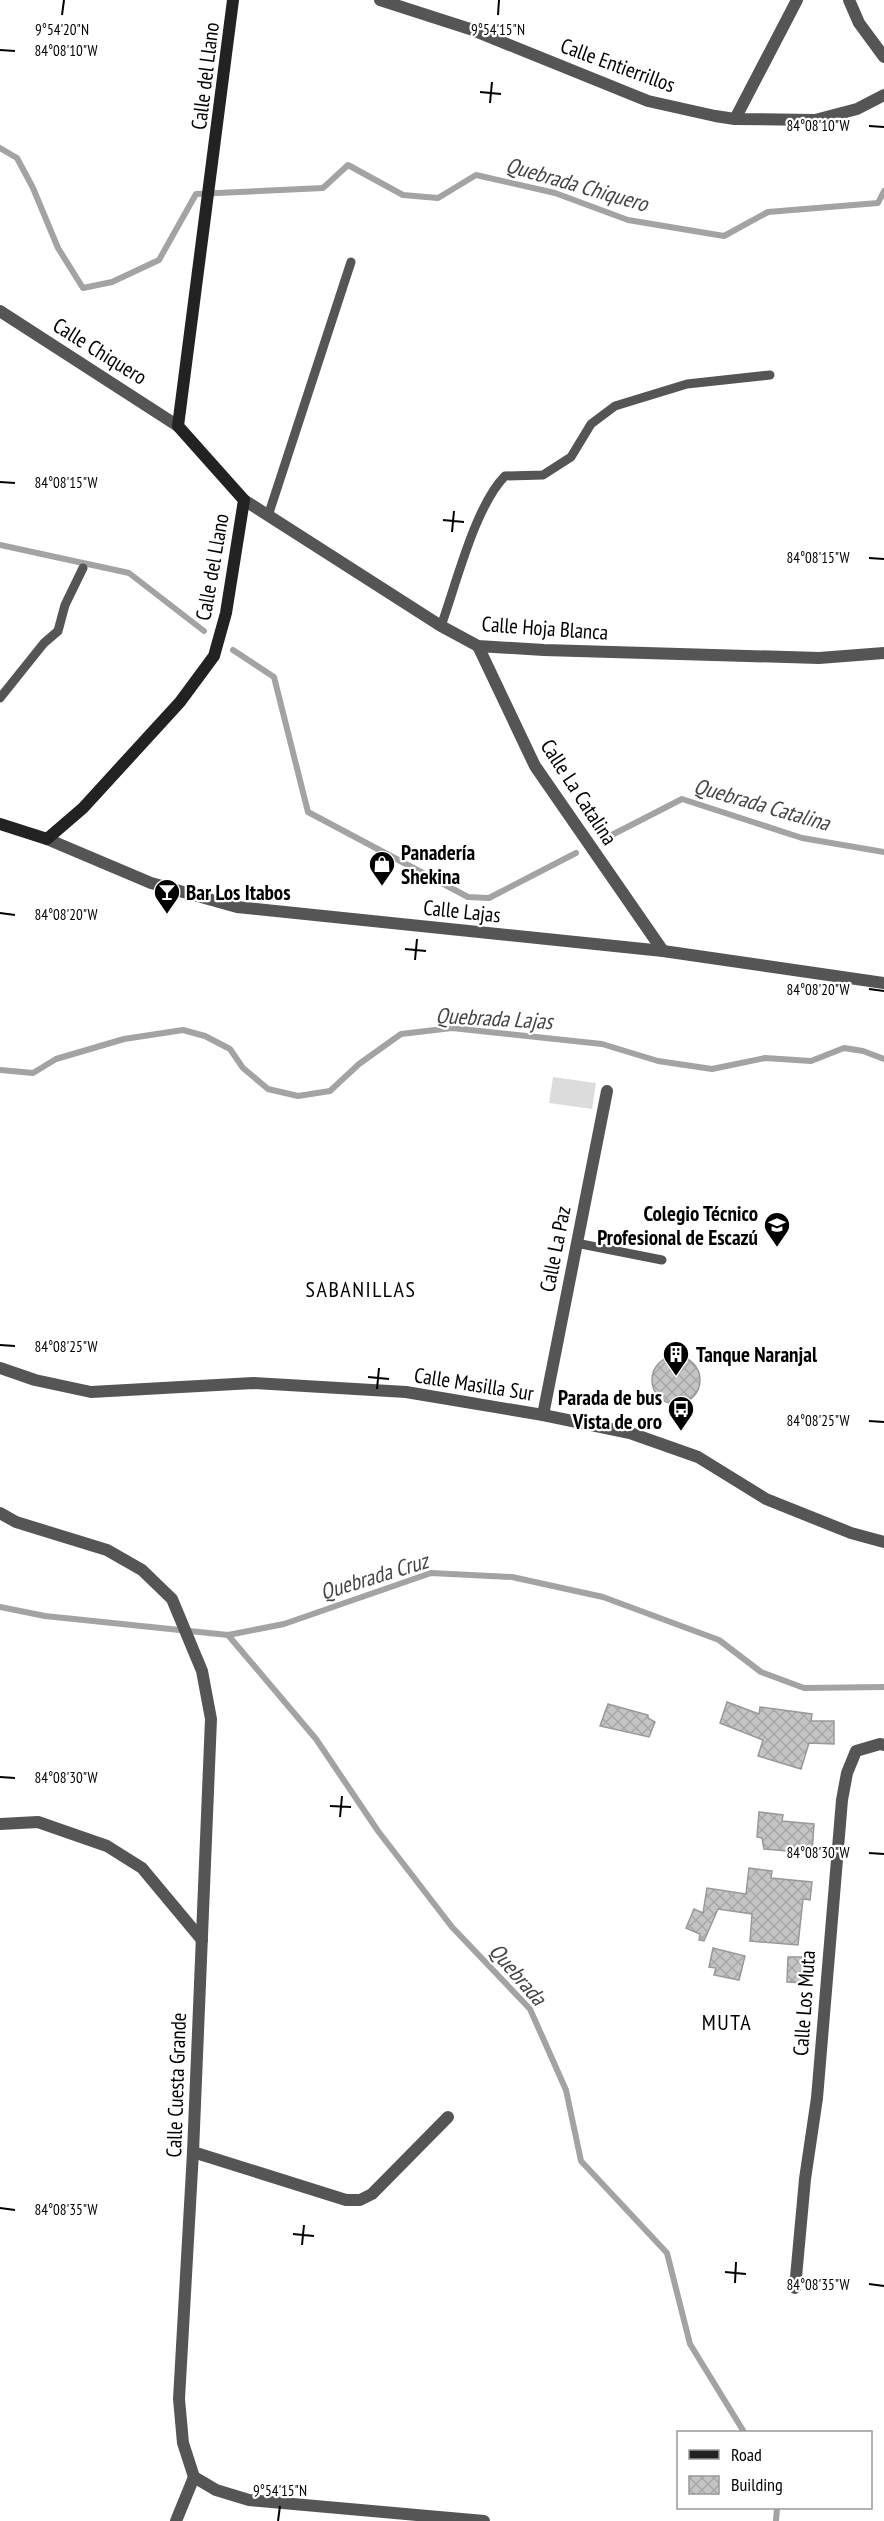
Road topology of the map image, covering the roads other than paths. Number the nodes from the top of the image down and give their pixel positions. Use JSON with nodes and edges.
{"nodes":[{"id":1,"x":233,"y":0,"type":"edge"},
{"id":2,"x":380,"y":0,"type":"edge"},
{"id":3,"x":797,"y":0,"type":"edge"},
{"id":4,"x":849,"y":0,"type":"edge"},
{"id":5,"x":884,"y":57,"type":"edge"},
{"id":6,"x":884,"y":95,"type":"edge"},
{"id":7,"x":735,"y":119,"type":"junction"},
{"id":8,"x":351,"y":262,"type":"dead end"},
{"id":9,"x":0,"y":311,"type":"edge"},
{"id":10,"x":770,"y":375,"type":"dead end"},
{"id":11,"x":178,"y":426,"type":"junction"},
{"id":12,"x":244,"y":500,"type":"junction"},
{"id":13,"x":268,"y":516,"type":"junction"},
{"id":14,"x":83,"y":568,"type":"dead end"},
{"id":15,"x":441,"y":626,"type":"junction"},
{"id":16,"x":478,"y":646,"type":"junction"},
{"id":17,"x":884,"y":653,"type":"edge"},
{"id":18,"x":0,"y":698,"type":"edge"},
{"id":19,"x":0,"y":824,"type":"edge"},
{"id":20,"x":47,"y":839,"type":"junction"},
{"id":21,"x":663,"y":951,"type":"junction"},
{"id":22,"x":884,"y":983,"type":"edge"},
{"id":23,"x":607,"y":1091,"type":"dead end"},
{"id":24,"x":576,"y":1243,"type":"junction"},
{"id":25,"x":662,"y":1260,"type":"dead end"},
{"id":26,"x":0,"y":1368,"type":"edge"},
{"id":27,"x":543,"y":1415,"type":"junction"},
{"id":28,"x":0,"y":1513,"type":"edge"},
{"id":29,"x":884,"y":1542,"type":"edge"},
{"id":30,"x":884,"y":1745,"type":"edge"},
{"id":31,"x":0,"y":1824,"type":"edge"},
{"id":32,"x":202,"y":1940,"type":"junction"},
{"id":33,"x":448,"y":2117,"type":"dead end"},
{"id":34,"x":193,"y":2152,"type":"junction"},
{"id":35,"x":795,"y":2288,"type":"dead end"},
{"id":36,"x":194,"y":2477,"type":"junction"},
{"id":37,"x":176,"y":2521,"type":"edge"},
{"id":38,"x":484,"y":2521,"type":"edge"}],
"edges":[{"from":1,"to":11,"type":"main road","name":"Calle del Llano"},
{"from":2,"to":7,"type":"street","name":"Calle Entierrillos"},
{"from":3,"to":7,"type":"street"},
{"from":4,"to":5,"type":"street"},
{"from":6,"to":7,"type":"street","name":"Calle Entierrillos"},
{"from":8,"to":13,"type":"lane"},
{"from":9,"to":11,"type":"street","name":"Calle Chiquero"},
{"from":10,"to":15,"type":"lane"},
{"from":11,"to":12,"type":"main road","name":"Calle del Llano"},
{"from":12,"to":13,"type":"street","name":"Calle Hoja Blanca"},
{"from":12,"to":20,"type":"main road","name":"Calle del Llano"},
{"from":13,"to":15,"type":"street","name":"Calle Hoja Blanca"},
{"from":14,"to":18,"type":"lane"},
{"from":15,"to":16,"type":"street","name":"Calle Hoja Blanca"},
{"from":16,"to":17,"type":"street","name":"Calle Hoja Blanca"},
{"from":16,"to":21,"type":"street","name":"Calle La Catalina"},
{"from":19,"to":20,"type":"main road"},
{"from":20,"to":21,"type":"street","name":"Calle Lajas"},
{"from":21,"to":22,"type":"street","name":"Calle Lajas"},
{"from":23,"to":24,"type":"street","name":"Calle La Paz"},
{"from":24,"to":25,"type":"lane"},
{"from":24,"to":27,"type":"street","name":"Calle La Paz"},
{"from":26,"to":27,"type":"street","name":"Calle Masilla Sur"},
{"from":27,"to":29,"type":"street","name":"Calle Masilla Sur"},
{"from":28,"to":32,"type":"street","name":"Calle Cuesta Grande"},
{"from":30,"to":35,"type":"street","name":"Calle Los Muta"},
{"from":31,"to":32,"type":"street"},
{"from":32,"to":34,"type":"street","name":"Calle Cuesta Grande"},
{"from":33,"to":34,"type":"street"},
{"from":34,"to":36,"type":"street","name":"Calle Cuesta Grande"},
{"from":36,"to":37,"type":"street"},
{"from":36,"to":38,"type":"street"}]}
